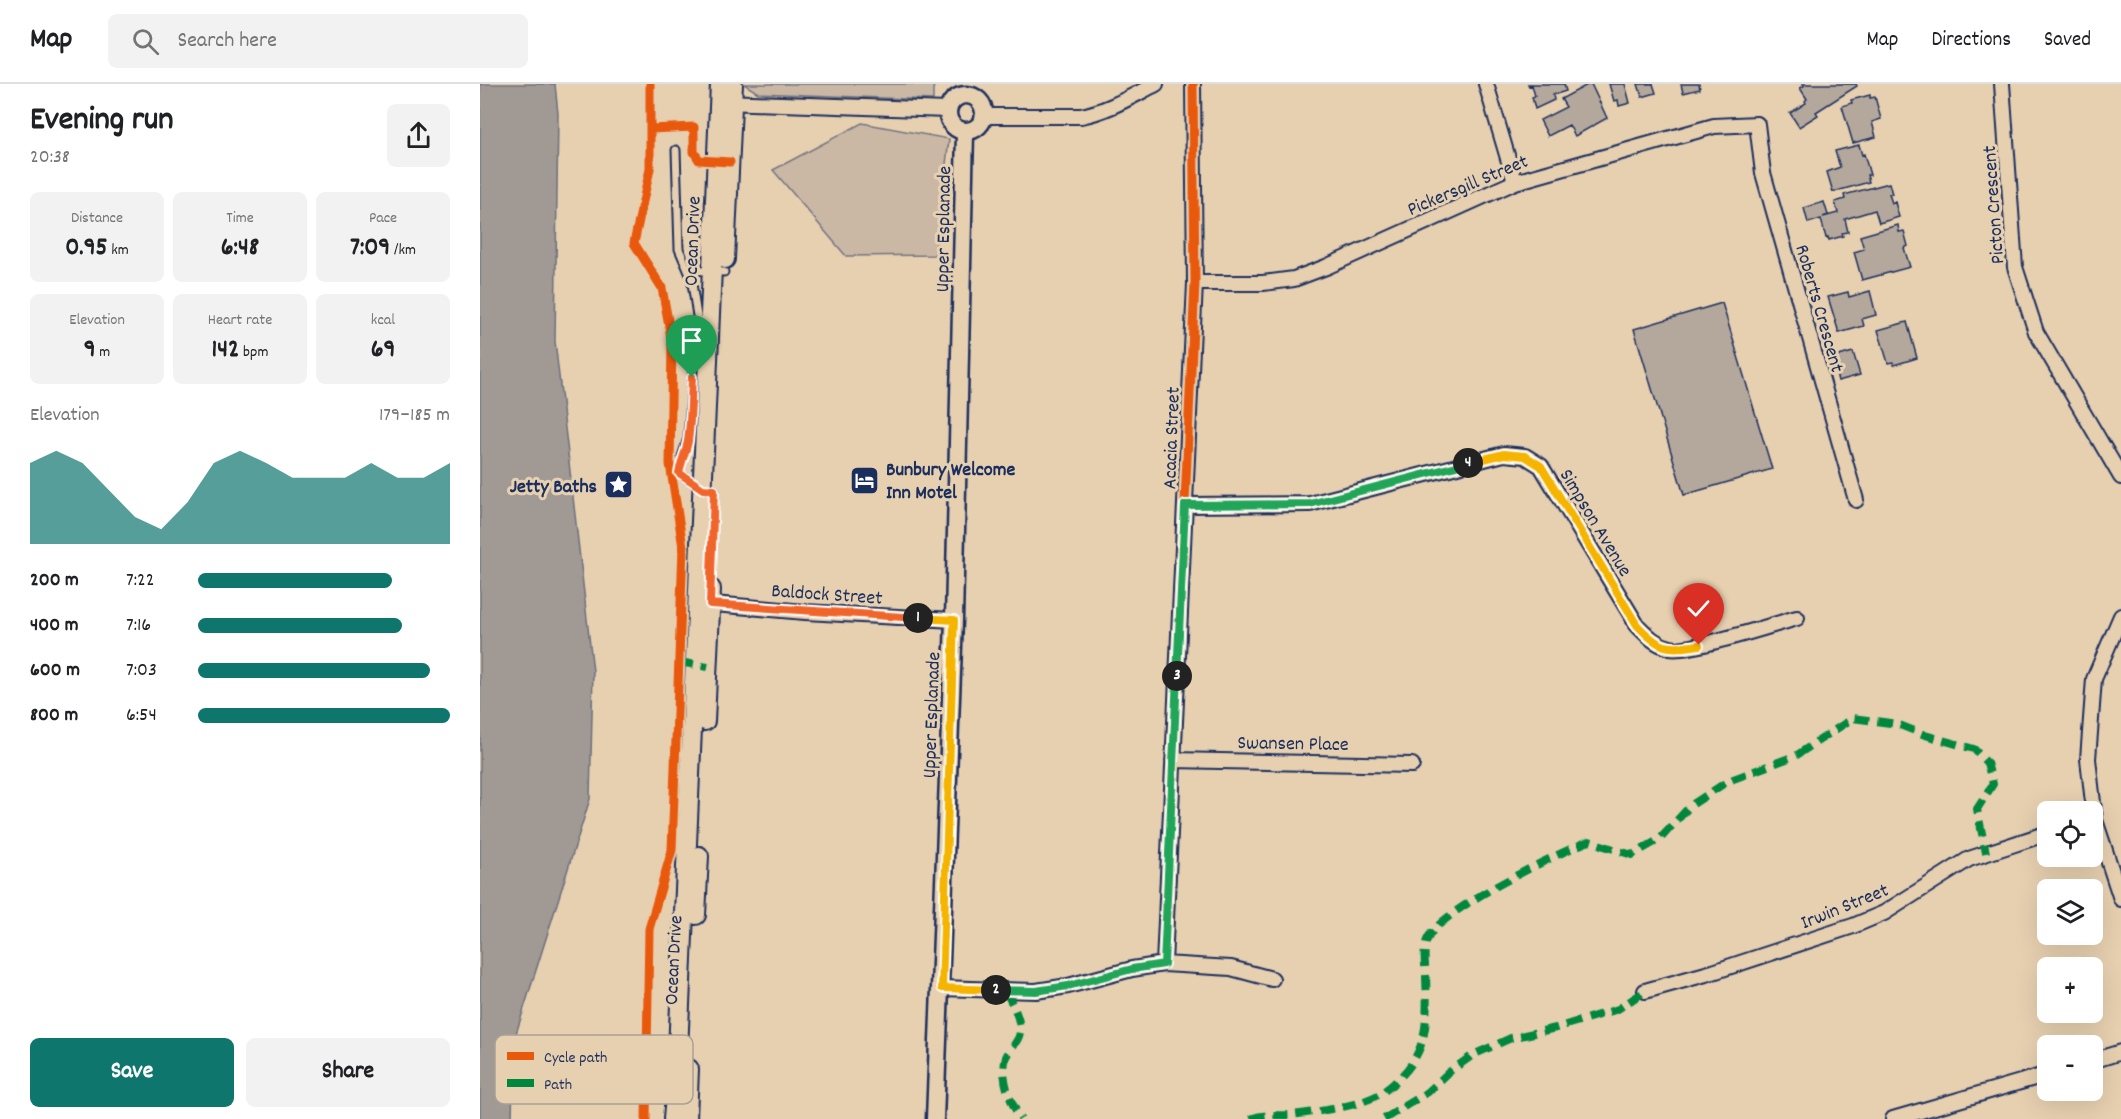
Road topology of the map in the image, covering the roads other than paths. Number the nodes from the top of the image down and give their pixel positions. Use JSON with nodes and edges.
{"nodes":[{"id":1,"x":1156,"y":84,"type":"edge"},
{"id":2,"x":1193,"y":84,"type":"edge"},
{"id":3,"x":1486,"y":84,"type":"edge"},
{"id":4,"x":2002,"y":84,"type":"edge"},
{"id":5,"x":968,"y":89,"type":"edge"},
{"id":6,"x":726,"y":93,"type":"edge"},
{"id":7,"x":947,"y":110,"type":"junction"},
{"id":8,"x":984,"y":116,"type":"junction"},
{"id":9,"x":1758,"y":124,"type":"joint"},
{"id":10,"x":965,"y":132,"type":"junction"},
{"id":11,"x":676,"y":150,"type":"dead end"},
{"id":12,"x":1515,"y":182,"type":"junction"},
{"id":13,"x":688,"y":270,"type":"junction"},
{"id":14,"x":718,"y":272,"type":"junction"},
{"id":15,"x":1195,"y":283,"type":"junction"},
{"id":16,"x":2121,"y":477,"type":"edge"},
{"id":17,"x":709,"y":490,"type":"junction"},
{"id":18,"x":1856,"y":500,"type":"dead end"},
{"id":19,"x":1185,"y":505,"type":"junction"},
{"id":20,"x":704,"y":604,"type":"junction"},
{"id":21,"x":2121,"y":616,"type":"edge"},
{"id":22,"x":1797,"y":618,"type":"dead end"},
{"id":23,"x":954,"y":620,"type":"junction"},
{"id":24,"x":1173,"y":760,"type":"junction"},
{"id":25,"x":1412,"y":765,"type":"dead end"},
{"id":26,"x":2092,"y":801,"type":"edge"},
{"id":27,"x":2037,"y":837,"type":"edge"},
{"id":28,"x":2103,"y":846,"type":"edge"},
{"id":29,"x":2121,"y":899,"type":"edge"},
{"id":30,"x":1164,"y":964,"type":"junction"},
{"id":31,"x":1272,"y":979,"type":"dead end"},
{"id":32,"x":942,"y":988,"type":"junction"},
{"id":33,"x":1645,"y":991,"type":"dead end"},
{"id":34,"x":680,"y":1035,"type":"edge"},
{"id":35,"x":690,"y":1035,"type":"edge"},
{"id":36,"x":2121,"y":1052,"type":"edge"},
{"id":37,"x":2103,"y":1057,"type":"edge"},
{"id":38,"x":2037,"y":1077,"type":"edge"},
{"id":39,"x":674,"y":1104,"type":"edge"},
{"id":40,"x":687,"y":1104,"type":"edge"},
{"id":41,"x":1899,"y":1118,"type":"edge"},
{"id":42,"x":673,"y":1119,"type":"edge"},
{"id":43,"x":687,"y":1119,"type":"edge"},
{"id":44,"x":935,"y":1119,"type":"edge"}],
"edges":[{"from":1,"to":8,"type":"street"},
{"from":2,"to":15,"type":"street","name":"Acacia Street"},
{"from":3,"to":12,"type":"street"},
{"from":4,"to":16,"type":"street","name":"Picton Crescent"},
{"from":5,"to":7,"type":"street"},
{"from":5,"to":8,"type":"street"},
{"from":6,"to":7,"type":"street"},
{"from":6,"to":14,"type":"main road","name":"Ocean Drive"},
{"from":7,"to":10,"type":"street"},
{"from":8,"to":10,"type":"street"},
{"from":9,"to":12,"type":"street","name":"Pickersgill Street"},
{"from":9,"to":18,"type":"street","name":"Roberts Crescent"},
{"from":10,"to":23,"type":"street","name":"Upper Esplanade"},
{"from":11,"to":13,"type":"lane"},
{"from":12,"to":15,"type":"street","name":"Pickersgill Street"},
{"from":13,"to":14,"type":"lane"},
{"from":13,"to":17,"type":"lane"},
{"from":14,"to":17,"type":"main road","name":"Ocean Drive"},
{"from":15,"to":19,"type":"street","name":"Acacia Street"},
{"from":17,"to":20,"type":"main road","name":"Ocean Drive"},
{"from":19,"to":22,"type":"street","name":"Simpson Avenue"},
{"from":19,"to":24,"type":"street","name":"Acacia Street"},
{"from":20,"to":23,"type":"street","name":"Baldock Street"},
{"from":20,"to":34,"type":"main road","name":"Ocean Drive"},
{"from":20,"to":35,"type":"main road","name":"Ocean Drive"},
{"from":21,"to":26,"type":"street"},
{"from":23,"to":32,"type":"street","name":"Upper Esplanade"},
{"from":24,"to":25,"type":"street","name":"Swansen Place"},
{"from":24,"to":30,"type":"street","name":"Acacia Street"},
{"from":27,"to":33,"type":"street","name":"Irwin Street"},
{"from":28,"to":29,"type":"street"},
{"from":30,"to":31,"type":"street"},
{"from":30,"to":32,"type":"street"},
{"from":32,"to":44,"type":"street","name":"Upper Esplanade"},
{"from":36,"to":37,"type":"street"},
{"from":38,"to":41,"type":"street"},
{"from":39,"to":42,"type":"main road","name":"Ocean Drive"},
{"from":40,"to":43,"type":"main road","name":"Ocean Drive"}]}
